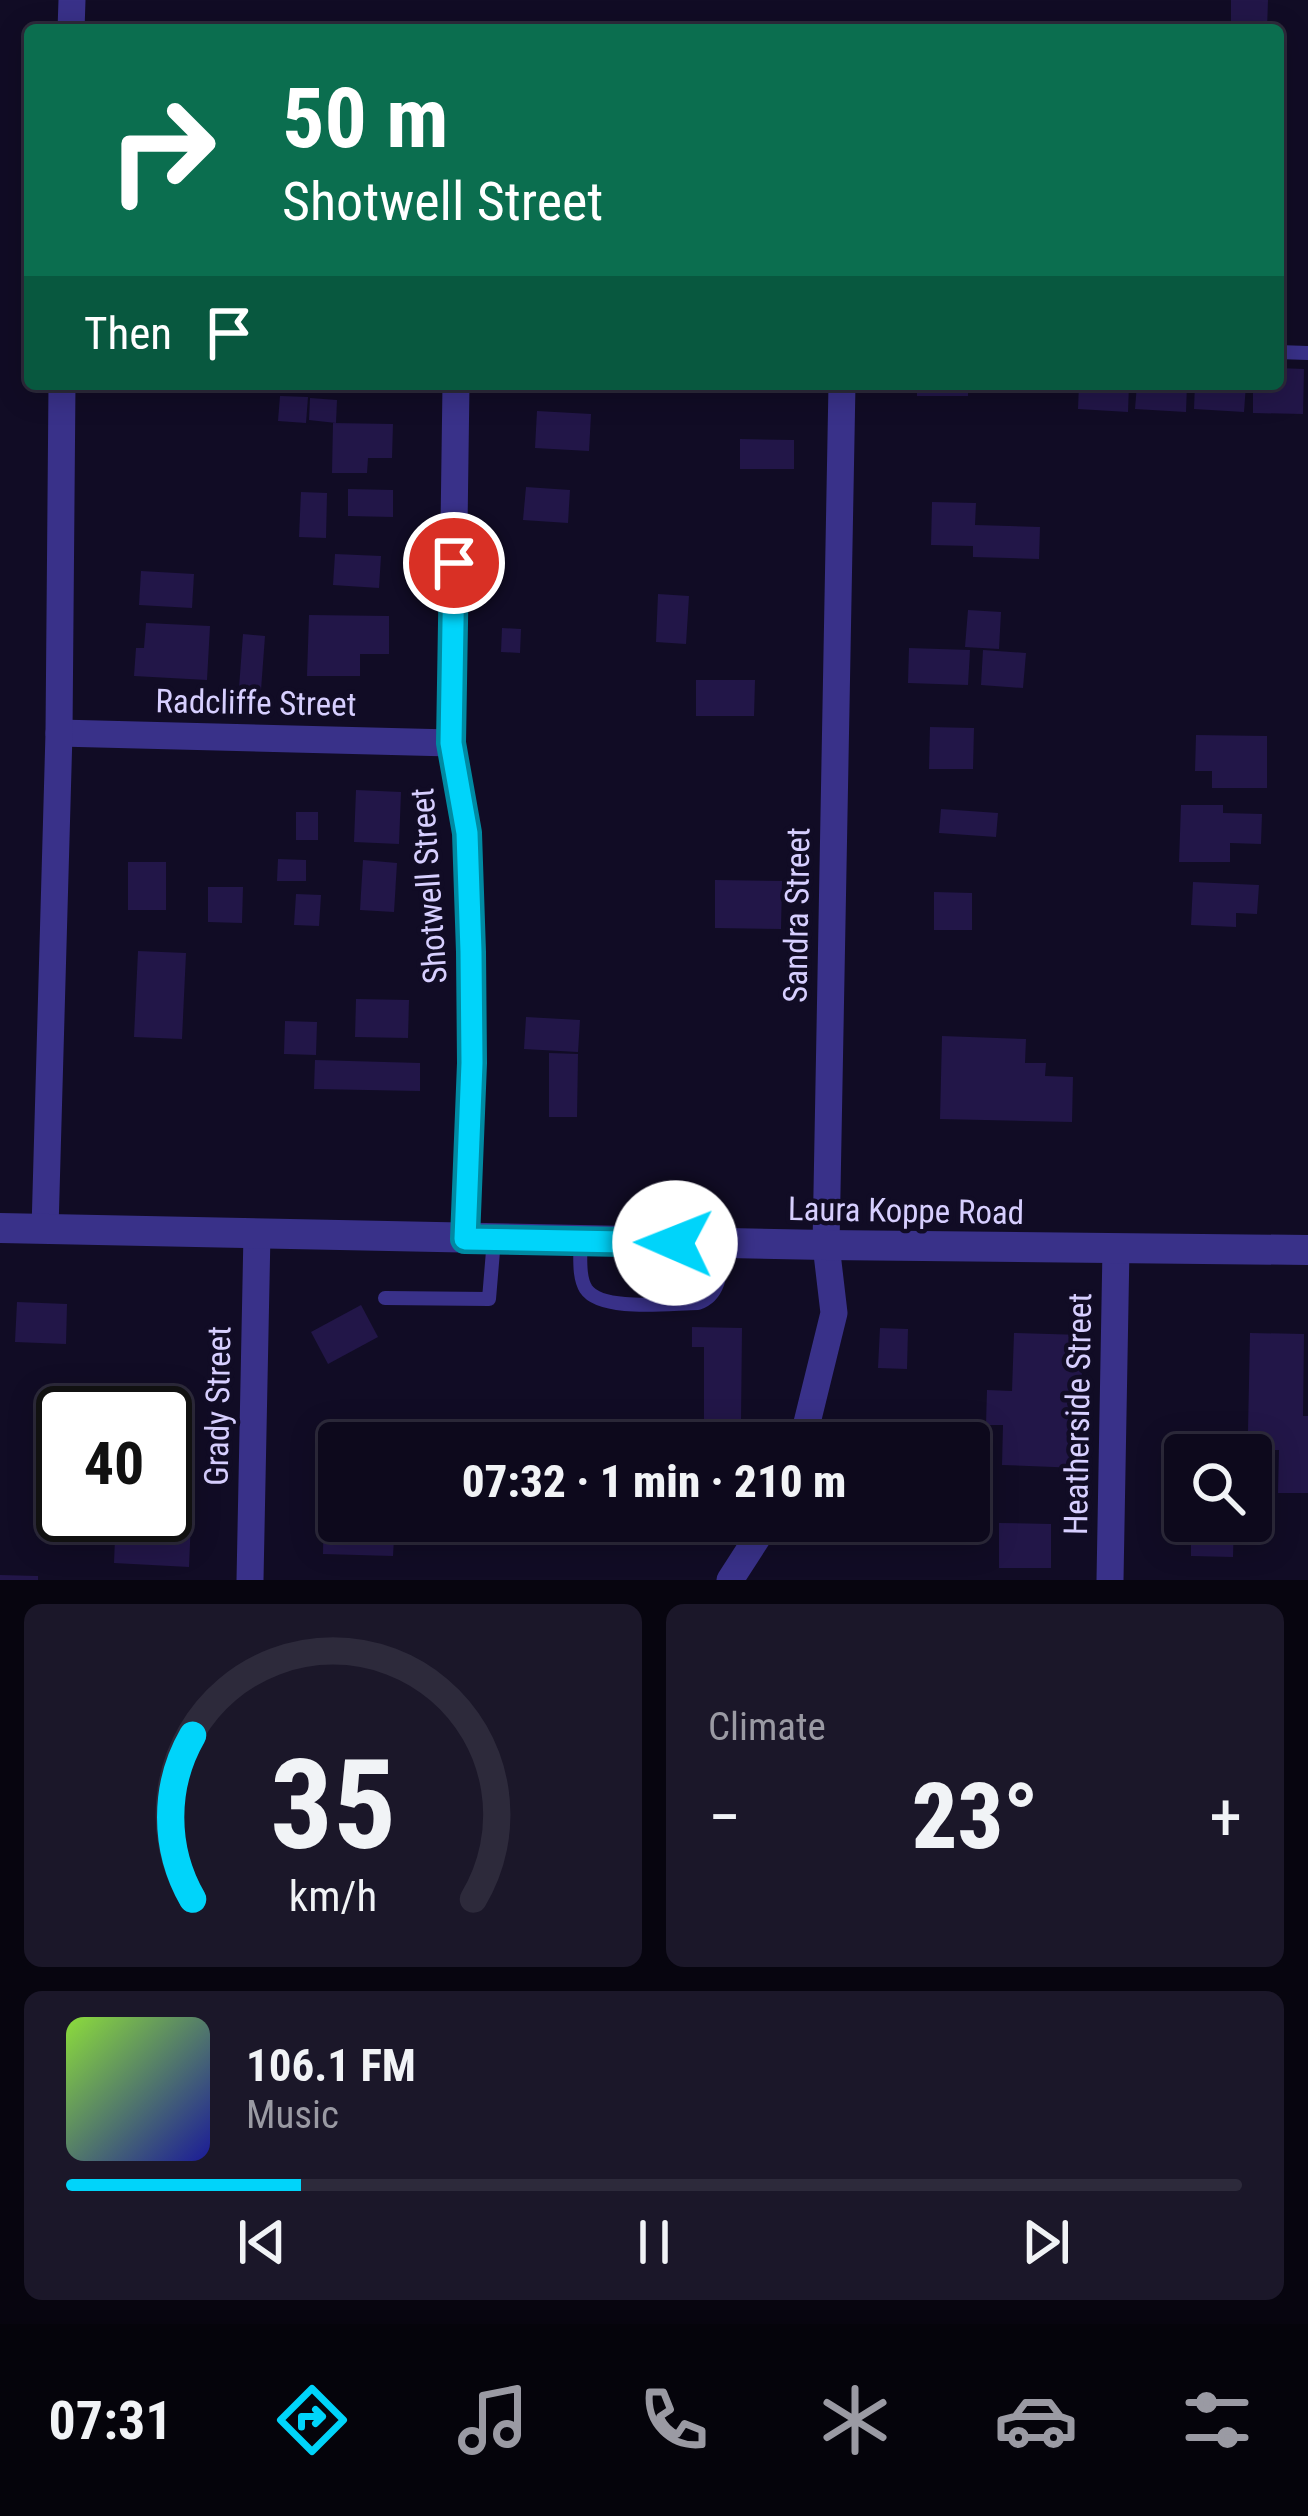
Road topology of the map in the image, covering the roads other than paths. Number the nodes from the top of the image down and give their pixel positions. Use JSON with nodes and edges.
{"nodes":[{"id":1,"x":62,"y":390,"type":"edge"},
{"id":2,"x":456,"y":390,"type":"edge"},
{"id":3,"x":842,"y":390,"type":"edge"},
{"id":4,"x":58,"y":733,"type":"junction"},
{"id":5,"x":451,"y":743,"type":"junction"},
{"id":6,"x":0,"y":1228,"type":"edge"},
{"id":7,"x":45,"y":1228,"type":"junction"},
{"id":8,"x":257,"y":1233,"type":"junction"},
{"id":9,"x":479,"y":1239,"type":"junction"},
{"id":10,"x":580,"y":1241,"type":"junction"},
{"id":11,"x":722,"y":1244,"type":"junction"},
{"id":12,"x":826,"y":1245,"type":"junction"},
{"id":13,"x":1116,"y":1248,"type":"junction"},
{"id":14,"x":1308,"y":1250,"type":"edge"},
{"id":15,"x":385,"y":1298,"type":"dead end"},
{"id":16,"x":807,"y":1422,"type":"edge"},
{"id":17,"x":754,"y":1542,"type":"edge"},
{"id":18,"x":250,"y":1580,"type":"edge"},
{"id":19,"x":730,"y":1580,"type":"edge"},
{"id":20,"x":1110,"y":1580,"type":"edge"}],
"edges":[{"from":1,"to":4,"type":"street"},
{"from":2,"to":5,"type":"street","name":"Shotwell Street"},
{"from":3,"to":12,"type":"street","name":"Sandra Street"},
{"from":4,"to":5,"type":"street","name":"Radcliffe Street"},
{"from":4,"to":7,"type":"street"},
{"from":5,"to":9,"type":"street","name":"Shotwell Street"},
{"from":6,"to":7,"type":"street","name":"Laura Koppe Road"},
{"from":7,"to":8,"type":"street","name":"Laura Koppe Road"},
{"from":8,"to":9,"type":"street","name":"Laura Koppe Road"},
{"from":8,"to":18,"type":"street","name":"Grady Street"},
{"from":9,"to":10,"type":"street","name":"Laura Koppe Road"},
{"from":9,"to":15,"type":"lane"},
{"from":10,"to":11,"type":"street","name":"Laura Koppe Road"},
{"from":10,"to":11,"type":"lane"},
{"from":11,"to":12,"type":"street","name":"Laura Koppe Road"},
{"from":12,"to":13,"type":"street","name":"Laura Koppe Road"},
{"from":12,"to":16,"type":"street","name":"Sandra Street"},
{"from":13,"to":14,"type":"street","name":"Laura Koppe Road"},
{"from":13,"to":20,"type":"street","name":"Heatherside Street"},
{"from":17,"to":19,"type":"street"}]}
